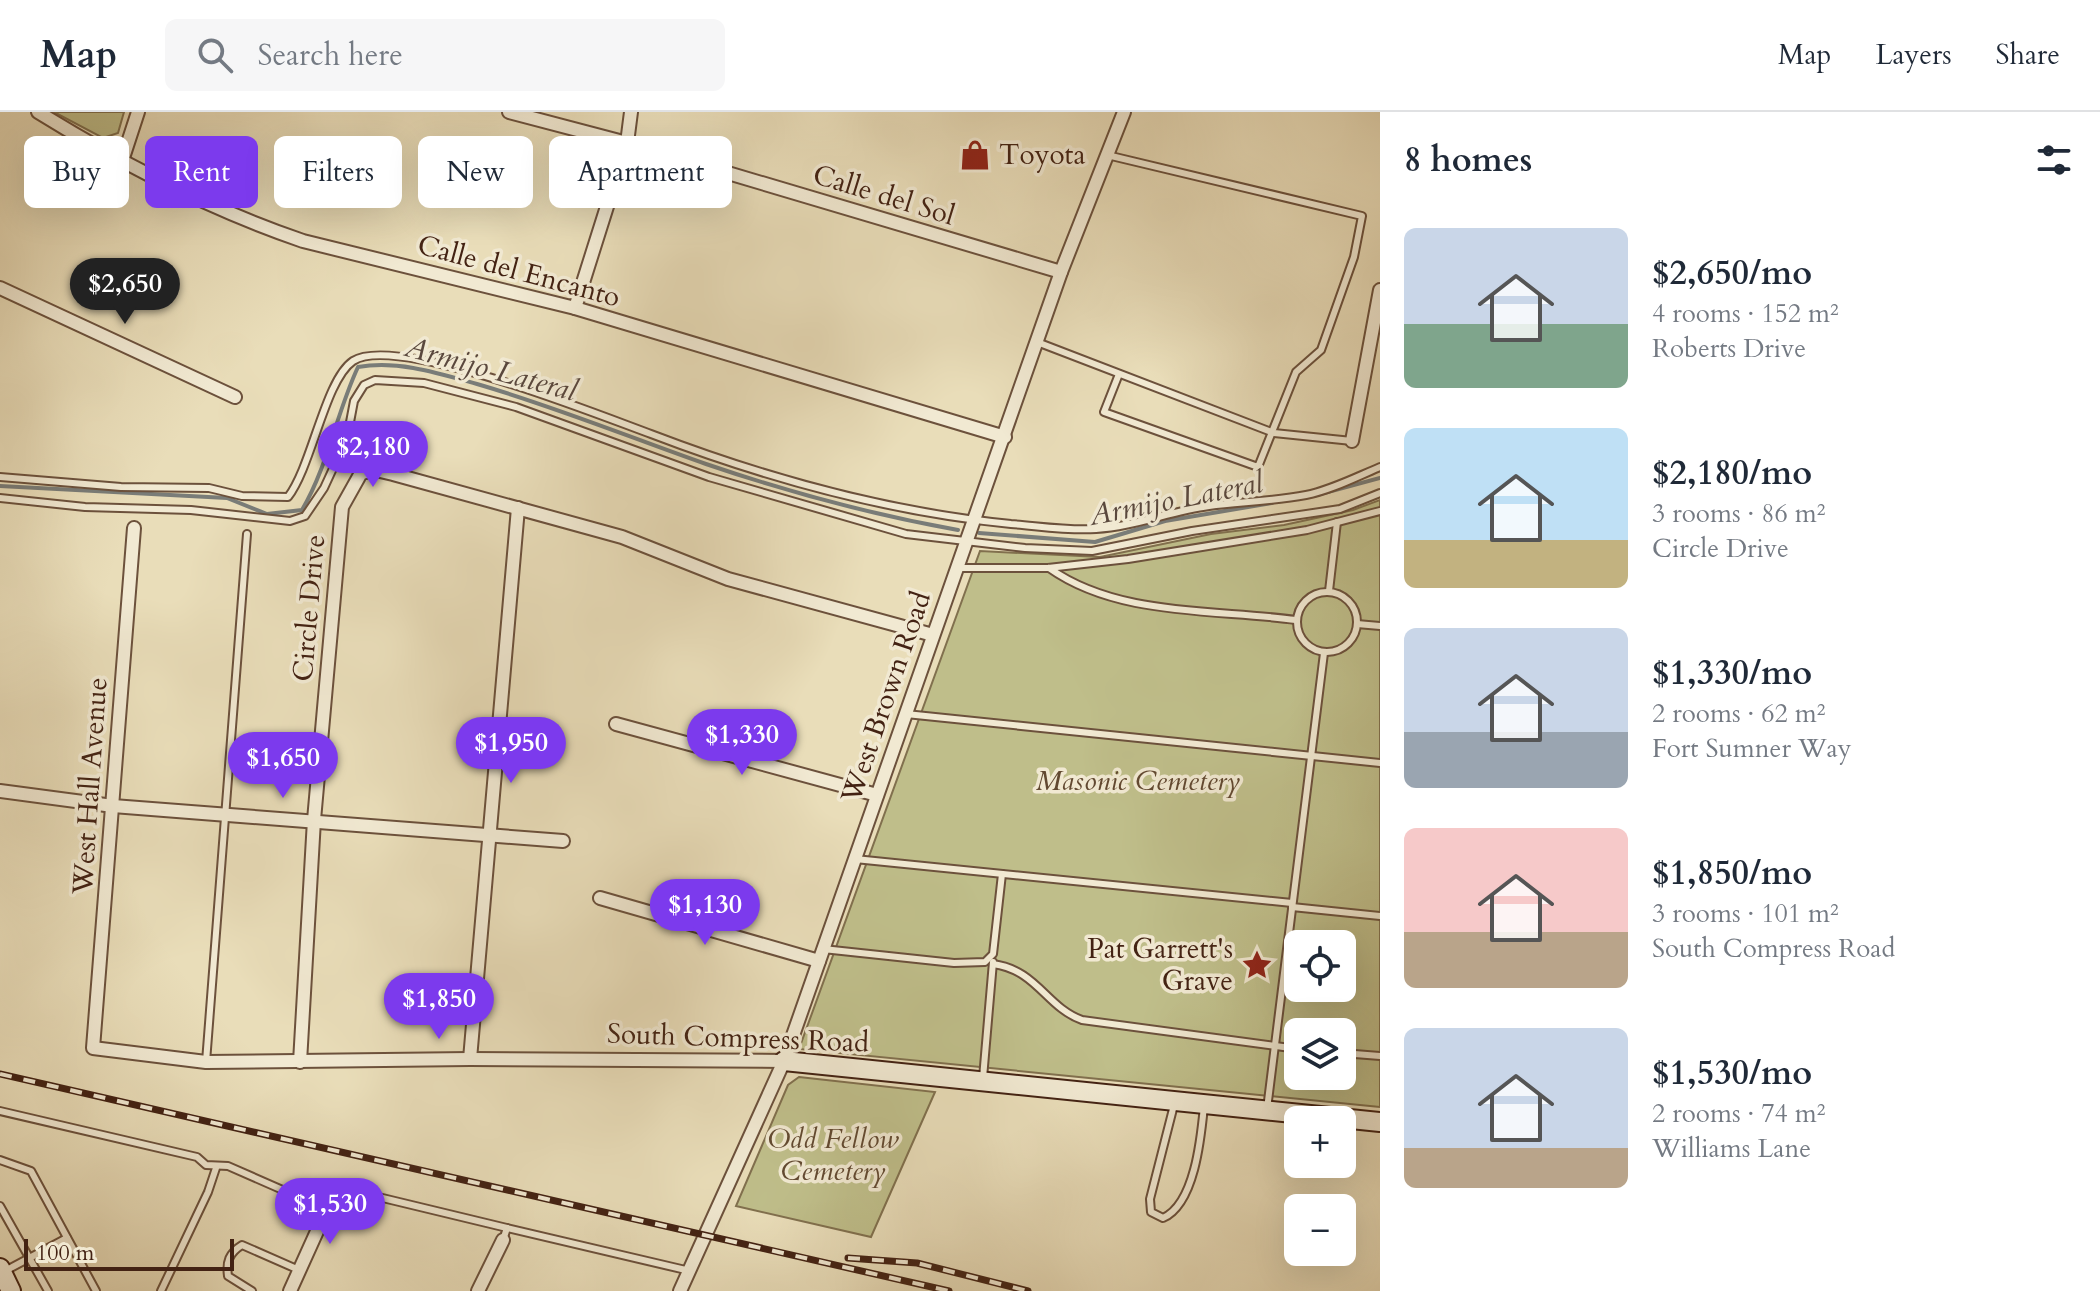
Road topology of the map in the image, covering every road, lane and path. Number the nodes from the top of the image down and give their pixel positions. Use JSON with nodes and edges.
{"nodes":[{"id":1,"x":38,"y":112,"type":"edge"},
{"id":2,"x":138,"y":112,"type":"edge"},
{"id":3,"x":509,"y":112,"type":"edge"},
{"id":4,"x":631,"y":112,"type":"edge"},
{"id":5,"x":1124,"y":112,"type":"edge"},
{"id":6,"x":76,"y":136,"type":"edge"},
{"id":7,"x":600,"y":136,"type":"edge"},
{"id":8,"x":628,"y":136,"type":"edge"},
{"id":9,"x":129,"y":140,"type":"edge"},
{"id":10,"x":1107,"y":155,"type":"junction"},
{"id":11,"x":129,"y":167,"type":"edge"},
{"id":12,"x":732,"y":174,"type":"edge"},
{"id":13,"x":607,"y":208,"type":"edge"},
{"id":14,"x":1061,"y":272,"type":"junction"},
{"id":15,"x":0,"y":288,"type":"edge"},
{"id":16,"x":1380,"y":290,"type":"edge"},
{"id":17,"x":575,"y":308,"type":"junction"},
{"id":18,"x":1037,"y":342,"type":"junction"},
{"id":19,"x":1119,"y":374,"type":"junction"},
{"id":20,"x":235,"y":397,"type":"dead end"},
{"id":21,"x":1274,"y":433,"type":"junction"},
{"id":22,"x":1005,"y":437,"type":"junction"},
{"id":23,"x":1352,"y":441,"type":"joint"},
{"id":24,"x":1380,"y":467,"type":"edge"},
{"id":25,"x":0,"y":477,"type":"edge"},
{"id":26,"x":1380,"y":493,"type":"edge"},
{"id":27,"x":0,"y":498,"type":"edge"},
{"id":28,"x":518,"y":508,"type":"junction"},
{"id":29,"x":1380,"y":511,"type":"edge"},
{"id":30,"x":974,"y":520,"type":"junction"},
{"id":31,"x":1337,"y":522,"type":"junction"},
{"id":32,"x":134,"y":528,"type":"dead end"},
{"id":33,"x":247,"y":534,"type":"dead end"},
{"id":34,"x":967,"y":540,"type":"junction"},
{"id":35,"x":957,"y":568,"type":"junction"},
{"id":36,"x":1048,"y":568,"type":"junction"},
{"id":37,"x":1329,"y":591,"type":"junction"},
{"id":38,"x":1296,"y":620,"type":"junction"},
{"id":39,"x":1357,"y":624,"type":"junction"},
{"id":40,"x":1380,"y":626,"type":"edge"},
{"id":41,"x":933,"y":635,"type":"junction"},
{"id":42,"x":1324,"y":653,"type":"junction"},
{"id":43,"x":906,"y":714,"type":"junction"},
{"id":44,"x":616,"y":724,"type":"dead end"},
{"id":45,"x":1312,"y":757,"type":"junction"},
{"id":46,"x":1380,"y":763,"type":"edge"},
{"id":47,"x":0,"y":791,"type":"edge"},
{"id":48,"x":877,"y":795,"type":"junction"},
{"id":49,"x":113,"y":806,"type":"junction"},
{"id":50,"x":224,"y":813,"type":"junction"},
{"id":51,"x":314,"y":820,"type":"junction"},
{"id":52,"x":488,"y":837,"type":"junction"},
{"id":53,"x":563,"y":841,"type":"dead end"},
{"id":54,"x":855,"y":859,"type":"junction"},
{"id":55,"x":1002,"y":874,"type":"junction"},
{"id":56,"x":600,"y":898,"type":"dead end"},
{"id":57,"x":1292,"y":905,"type":"junction"},
{"id":58,"x":1380,"y":916,"type":"edge"},
{"id":59,"x":993,"y":954,"type":"junction"},
{"id":60,"x":821,"y":955,"type":"junction"},
{"id":61,"x":993,"y":964,"type":"junction"},
{"id":62,"x":1275,"y":1047,"type":"junction"},
{"id":63,"x":93,"y":1048,"type":"joint"},
{"id":64,"x":1284,"y":1048,"type":"edge"},
{"id":65,"x":1356,"y":1054,"type":"edge"},
{"id":66,"x":1380,"y":1056,"type":"edge"},
{"id":67,"x":470,"y":1059,"type":"junction"},
{"id":68,"x":784,"y":1061,"type":"junction"},
{"id":69,"x":206,"y":1062,"type":"junction"},
{"id":70,"x":300,"y":1062,"type":"junction"},
{"id":71,"x":982,"y":1081,"type":"junction"},
{"id":72,"x":1175,"y":1101,"type":"junction"},
{"id":73,"x":1204,"y":1104,"type":"junction"},
{"id":74,"x":1267,"y":1110,"type":"junction"},
{"id":75,"x":0,"y":1111,"type":"edge"},
{"id":76,"x":1380,"y":1122,"type":"edge"},
{"id":77,"x":0,"y":1160,"type":"edge"},
{"id":78,"x":216,"y":1168,"type":"junction"},
{"id":79,"x":337,"y":1187,"type":"joint"},
{"id":80,"x":0,"y":1206,"type":"edge"},
{"id":81,"x":327,"y":1209,"type":"junction"},
{"id":82,"x":505,"y":1234,"type":"junction"},
{"id":83,"x":67,"y":1238,"type":"junction"},
{"id":84,"x":31,"y":1256,"type":"junction"},
{"id":85,"x":299,"y":1270,"type":"junction"},
{"id":86,"x":1,"y":1271,"type":"edge"},
{"id":87,"x":690,"y":1271,"type":"junction"},
{"id":88,"x":11,"y":1291,"type":"edge"},
{"id":89,"x":48,"y":1291,"type":"edge"},
{"id":90,"x":96,"y":1291,"type":"edge"},
{"id":91,"x":161,"y":1291,"type":"edge"},
{"id":92,"x":252,"y":1291,"type":"edge"},
{"id":93,"x":290,"y":1291,"type":"edge"},
{"id":94,"x":478,"y":1291,"type":"edge"},
{"id":95,"x":680,"y":1291,"type":"edge"}],
"edges":[{"from":1,"to":6,"type":"street","name":"Calle del Encanto"},
{"from":2,"to":9,"type":"street"},
{"from":3,"to":7,"type":"street","name":"Calle del Sol"},
{"from":4,"to":8,"type":"street"},
{"from":5,"to":10,"type":"street","name":"West Brown Road"},
{"from":10,"to":14,"type":"street","name":"West Brown Road"},
{"from":10,"to":21,"type":"lane"},
{"from":11,"to":17,"type":"street","name":"Calle del Encanto"},
{"from":12,"to":14,"type":"street","name":"Calle del Sol"},
{"from":13,"to":17,"type":"street"},
{"from":14,"to":18,"type":"street","name":"West Brown Road"},
{"from":15,"to":20,"type":"street"},
{"from":16,"to":23,"type":"street"},
{"from":17,"to":22,"type":"street","name":"Calle del Encanto"},
{"from":18,"to":19,"type":"lane"},
{"from":18,"to":22,"type":"street","name":"West Brown Road"},
{"from":19,"to":21,"type":"lane"},
{"from":19,"to":21,"type":"lane"},
{"from":21,"to":23,"type":"lane"},
{"from":22,"to":30,"type":"street","name":"West Brown Road"},
{"from":24,"to":30,"type":"lane"},
{"from":25,"to":30,"type":"lane"},
{"from":26,"to":34,"type":"lane"},
{"from":27,"to":34,"type":"lane"},
{"from":28,"to":41,"type":"street","name":"Circle Drive"},
{"from":28,"to":51,"type":"street","name":"Circle Drive"},
{"from":28,"to":52,"type":"street"},
{"from":29,"to":31,"type":"lane"},
{"from":30,"to":34,"type":"street","name":"West Brown Road"},
{"from":31,"to":36,"type":"lane"},
{"from":31,"to":37,"type":"lane"},
{"from":32,"to":49,"type":"street","name":"West Hall Avenue"},
{"from":33,"to":50,"type":"lane"},
{"from":34,"to":35,"type":"street","name":"West Brown Road"},
{"from":35,"to":36,"type":"lane"},
{"from":35,"to":41,"type":"street","name":"West Brown Road"},
{"from":36,"to":38,"type":"lane"},
{"from":37,"to":38,"type":"lane"},
{"from":37,"to":39,"type":"lane"},
{"from":38,"to":42,"type":"lane"},
{"from":39,"to":40,"type":"lane"},
{"from":39,"to":42,"type":"lane"},
{"from":41,"to":43,"type":"street","name":"West Brown Road"},
{"from":42,"to":45,"type":"lane"},
{"from":43,"to":45,"type":"lane"},
{"from":43,"to":48,"type":"street","name":"West Brown Road"},
{"from":44,"to":48,"type":"street"},
{"from":45,"to":46,"type":"lane"},
{"from":45,"to":57,"type":"lane"},
{"from":47,"to":49,"type":"street"},
{"from":48,"to":54,"type":"street","name":"West Brown Road"},
{"from":49,"to":50,"type":"street"},
{"from":49,"to":63,"type":"street","name":"West Hall Avenue"},
{"from":50,"to":51,"type":"street"},
{"from":50,"to":69,"type":"lane"},
{"from":51,"to":52,"type":"street"},
{"from":51,"to":70,"type":"street","name":"Circle Drive"},
{"from":52,"to":53,"type":"street"},
{"from":52,"to":67,"type":"street"},
{"from":54,"to":55,"type":"lane"},
{"from":54,"to":60,"type":"street","name":"West Brown Road"},
{"from":55,"to":57,"type":"lane"},
{"from":55,"to":59,"type":"lane"},
{"from":56,"to":60,"type":"street"},
{"from":57,"to":58,"type":"lane"},
{"from":57,"to":62,"type":"lane"},
{"from":59,"to":60,"type":"lane"},
{"from":59,"to":61,"type":"lane"},
{"from":60,"to":68,"type":"street","name":"West Brown Road"},
{"from":61,"to":62,"type":"lane"},
{"from":61,"to":71,"type":"lane"},
{"from":62,"to":64,"type":"lane"},
{"from":62,"to":74,"type":"lane"},
{"from":63,"to":69,"type":"street","name":"South Compress Road"},
{"from":65,"to":66,"type":"lane"},
{"from":67,"to":68,"type":"street","name":"South Compress Road"},
{"from":67,"to":70,"type":"street","name":"South Compress Road"},
{"from":68,"to":71,"type":"street","name":"South Compress Road"},
{"from":68,"to":87,"type":"street","name":"West Brown Road"},
{"from":69,"to":70,"type":"street","name":"South Compress Road"},
{"from":71,"to":72,"type":"street","name":"South Compress Road"},
{"from":72,"to":73,"type":"street","name":"South Compress Road"},
{"from":72,"to":73,"type":"lane"},
{"from":73,"to":74,"type":"street","name":"South Compress Road"},
{"from":74,"to":76,"type":"street","name":"South Compress Road"},
{"from":75,"to":78,"type":"lane"},
{"from":77,"to":83,"type":"lane"},
{"from":78,"to":81,"type":"lane"},
{"from":78,"to":91,"type":"lane"},
{"from":79,"to":81,"type":"street"},
{"from":79,"to":82,"type":"lane"},
{"from":80,"to":84,"type":"lane"},
{"from":81,"to":85,"type":"street"},
{"from":82,"to":87,"type":"lane"},
{"from":82,"to":94,"type":"street"},
{"from":83,"to":84,"type":"lane"},
{"from":83,"to":90,"type":"lane"},
{"from":84,"to":86,"type":"lane"},
{"from":84,"to":89,"type":"lane"},
{"from":85,"to":92,"type":"lane"},
{"from":85,"to":93,"type":"street"},
{"from":86,"to":88,"type":"street"},
{"from":87,"to":95,"type":"street","name":"West Brown Road"}]}
